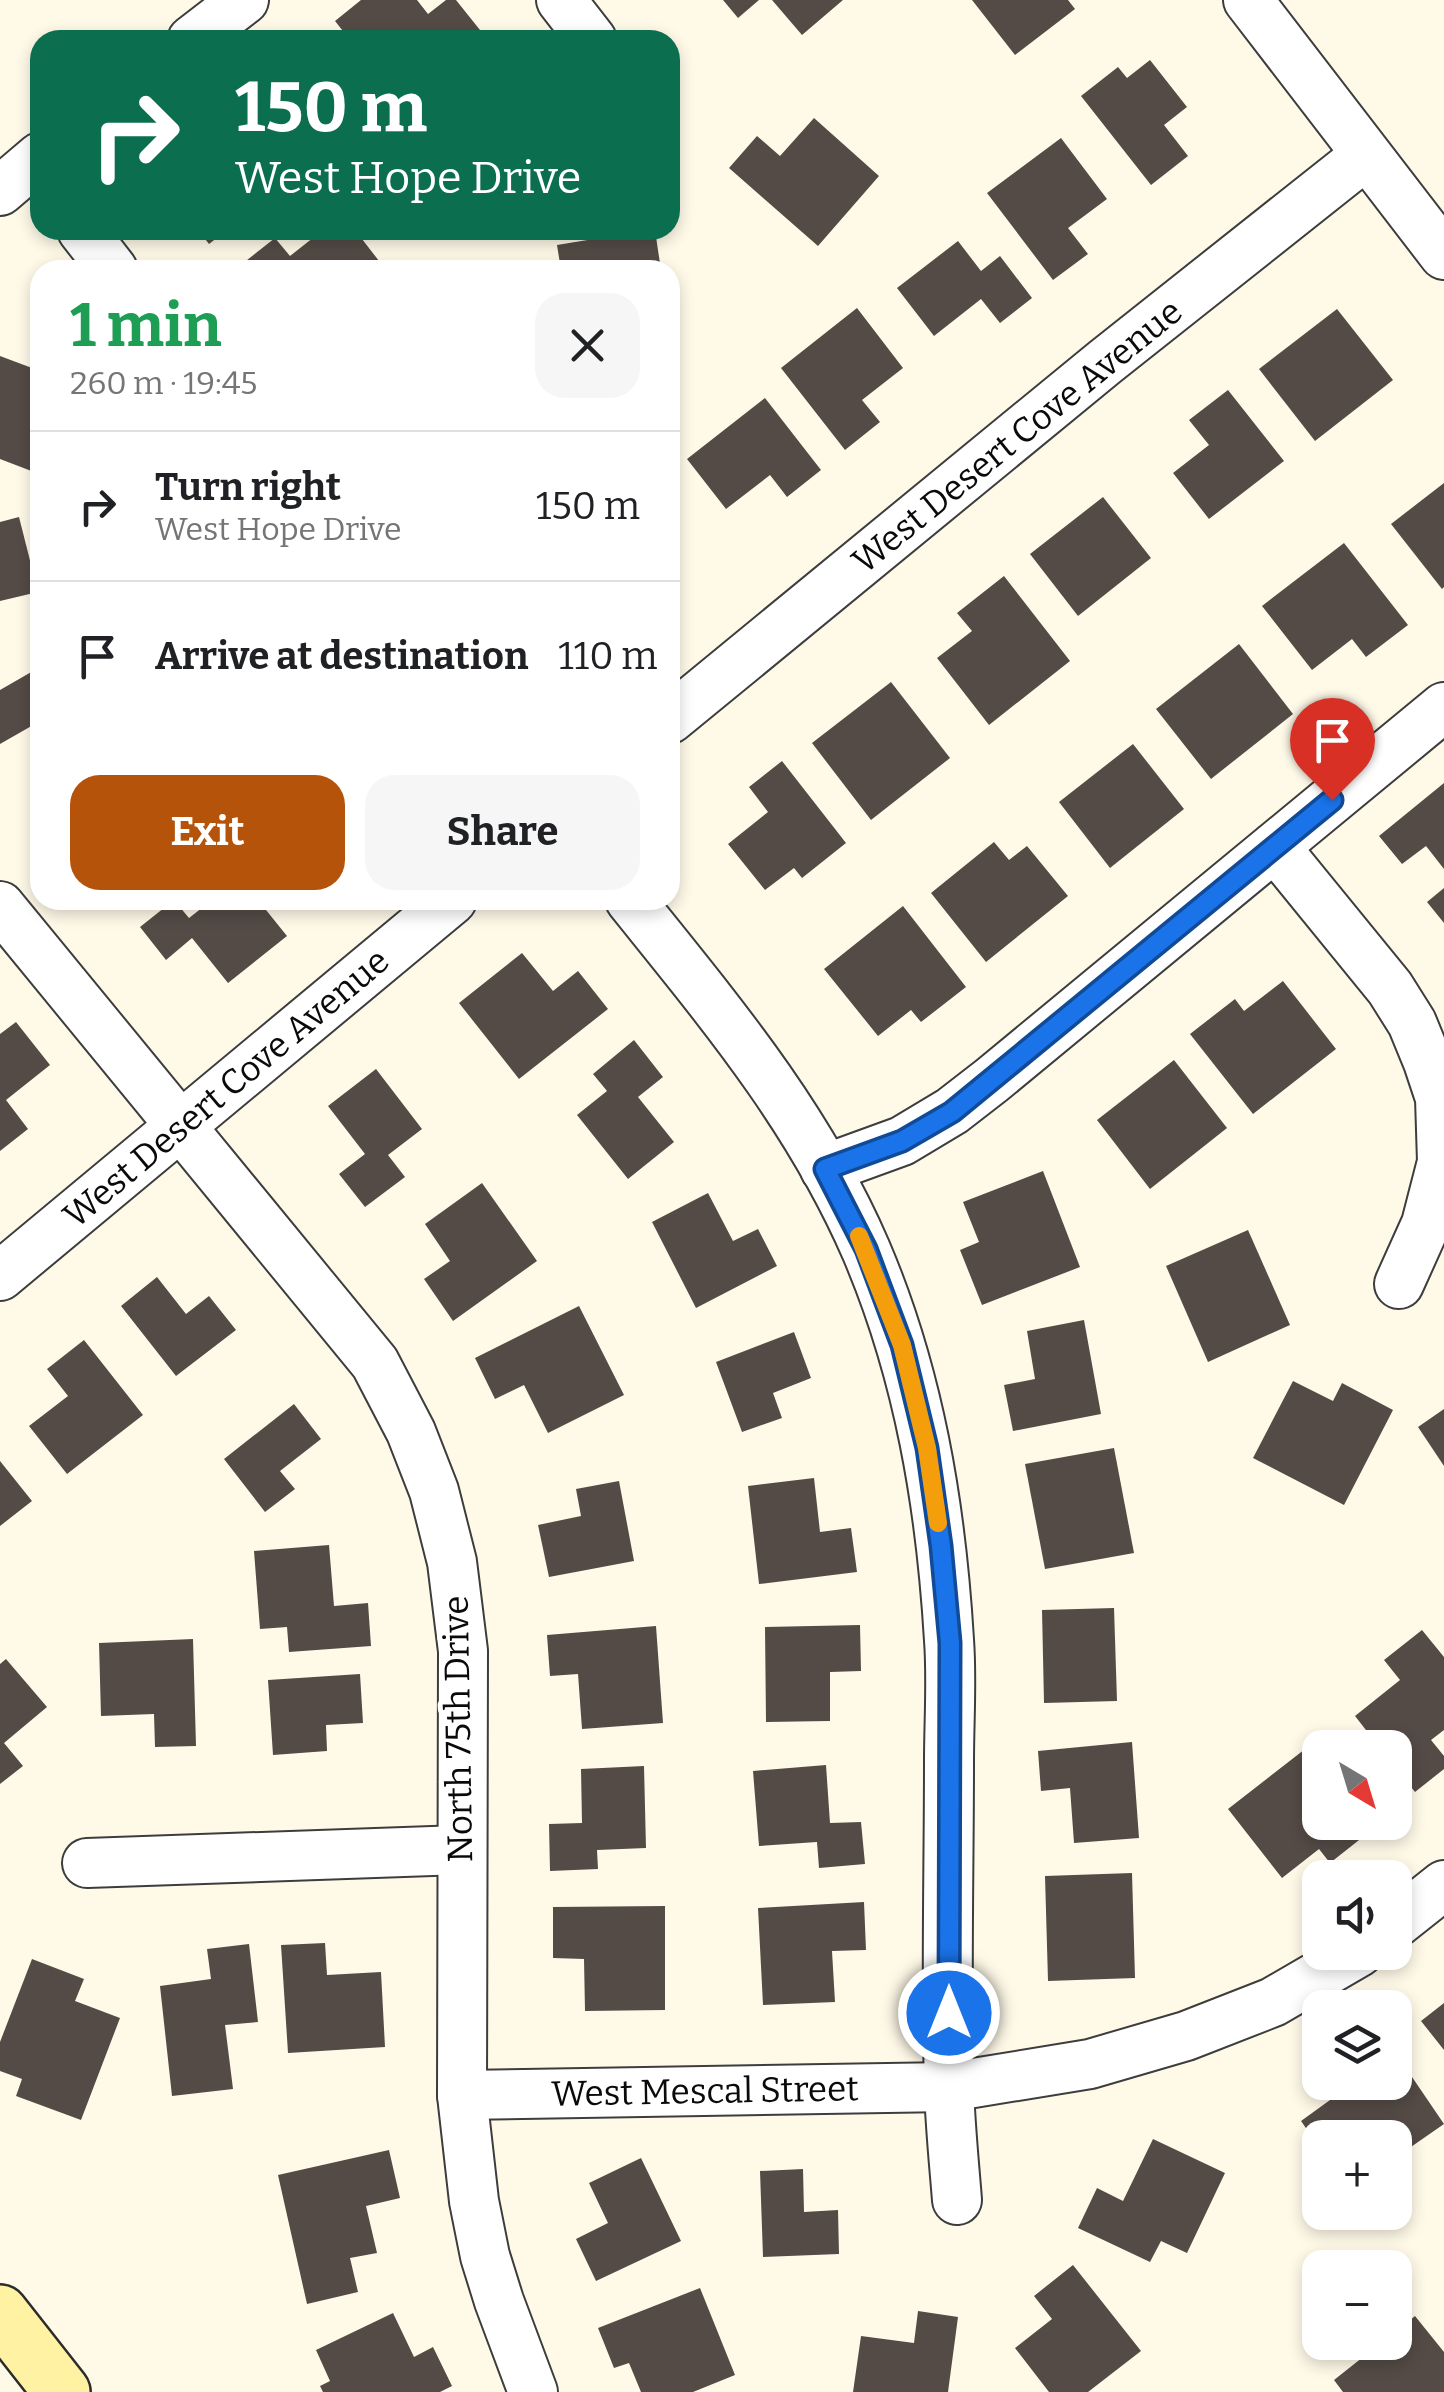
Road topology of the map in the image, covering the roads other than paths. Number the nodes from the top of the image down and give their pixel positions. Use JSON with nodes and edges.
{"nodes":[{"id":1,"x":244,"y":0,"type":"edge"},
{"id":2,"x":560,"y":0,"type":"edge"},
{"id":3,"x":1248,"y":0,"type":"edge"},
{"id":4,"x":205,"y":30,"type":"edge"},
{"id":5,"x":584,"y":30,"type":"edge"},
{"id":6,"x":1366,"y":154,"type":"junction"},
{"id":7,"x":90,"y":240,"type":"edge"},
{"id":8,"x":1444,"y":255,"type":"edge"},
{"id":9,"x":105,"y":260,"type":"edge"},
{"id":10,"x":1444,"y":708,"type":"edge"},
{"id":11,"x":680,"y":711,"type":"edge"},
{"id":12,"x":1275,"y":847,"type":"junction"},
{"id":13,"x":0,"y":906,"type":"edge"},
{"id":14,"x":440,"y":910,"type":"edge"},
{"id":15,"x":638,"y":910,"type":"edge"},
{"id":16,"x":182,"y":1125,"type":"junction"},
{"id":17,"x":825,"y":1169,"type":"junction"},
{"id":18,"x":0,"y":1276,"type":"edge"},
{"id":19,"x":1399,"y":1284,"type":"dead end"},
{"id":20,"x":462,"y":1850,"type":"junction"},
{"id":21,"x":87,"y":1863,"type":"dead end"},
{"id":22,"x":1444,"y":1885,"type":"edge"},
{"id":23,"x":1412,"y":1910,"type":"edge"},
{"id":24,"x":1328,"y":1970,"type":"edge"},
{"id":25,"x":949,"y":2087,"type":"junction"},
{"id":26,"x":462,"y":2094,"type":"junction"},
{"id":27,"x":956,"y":2200,"type":"dead end"},
{"id":28,"x":0,"y":2313,"type":"edge"},
{"id":29,"x":49,"y":2388,"type":"edge"},
{"id":30,"x":533,"y":2392,"type":"edge"}],
"edges":[{"from":1,"to":4,"type":"street"},
{"from":2,"to":5,"type":"street"},
{"from":3,"to":6,"type":"street"},
{"from":6,"to":8,"type":"street"},
{"from":6,"to":11,"type":"street","name":"West Desert Cove Avenue"},
{"from":7,"to":9,"type":"street"},
{"from":10,"to":12,"type":"street"},
{"from":12,"to":17,"type":"street"},
{"from":12,"to":19,"type":"street"},
{"from":13,"to":16,"type":"street","name":"North 75th Drive"},
{"from":14,"to":16,"type":"street","name":"West Desert Cove Avenue"},
{"from":15,"to":17,"type":"street"},
{"from":16,"to":18,"type":"street","name":"West Desert Cove Avenue"},
{"from":16,"to":20,"type":"street","name":"North 75th Drive"},
{"from":17,"to":25,"type":"street"},
{"from":20,"to":21,"type":"street"},
{"from":20,"to":26,"type":"street","name":"North 75th Drive"},
{"from":22,"to":23,"type":"street"},
{"from":24,"to":25,"type":"street","name":"West Mescal Street"},
{"from":25,"to":26,"type":"street","name":"West Mescal Street"},
{"from":25,"to":27,"type":"street"},
{"from":26,"to":30,"type":"street","name":"North 75th Drive"},
{"from":28,"to":29,"type":"main road"}]}
